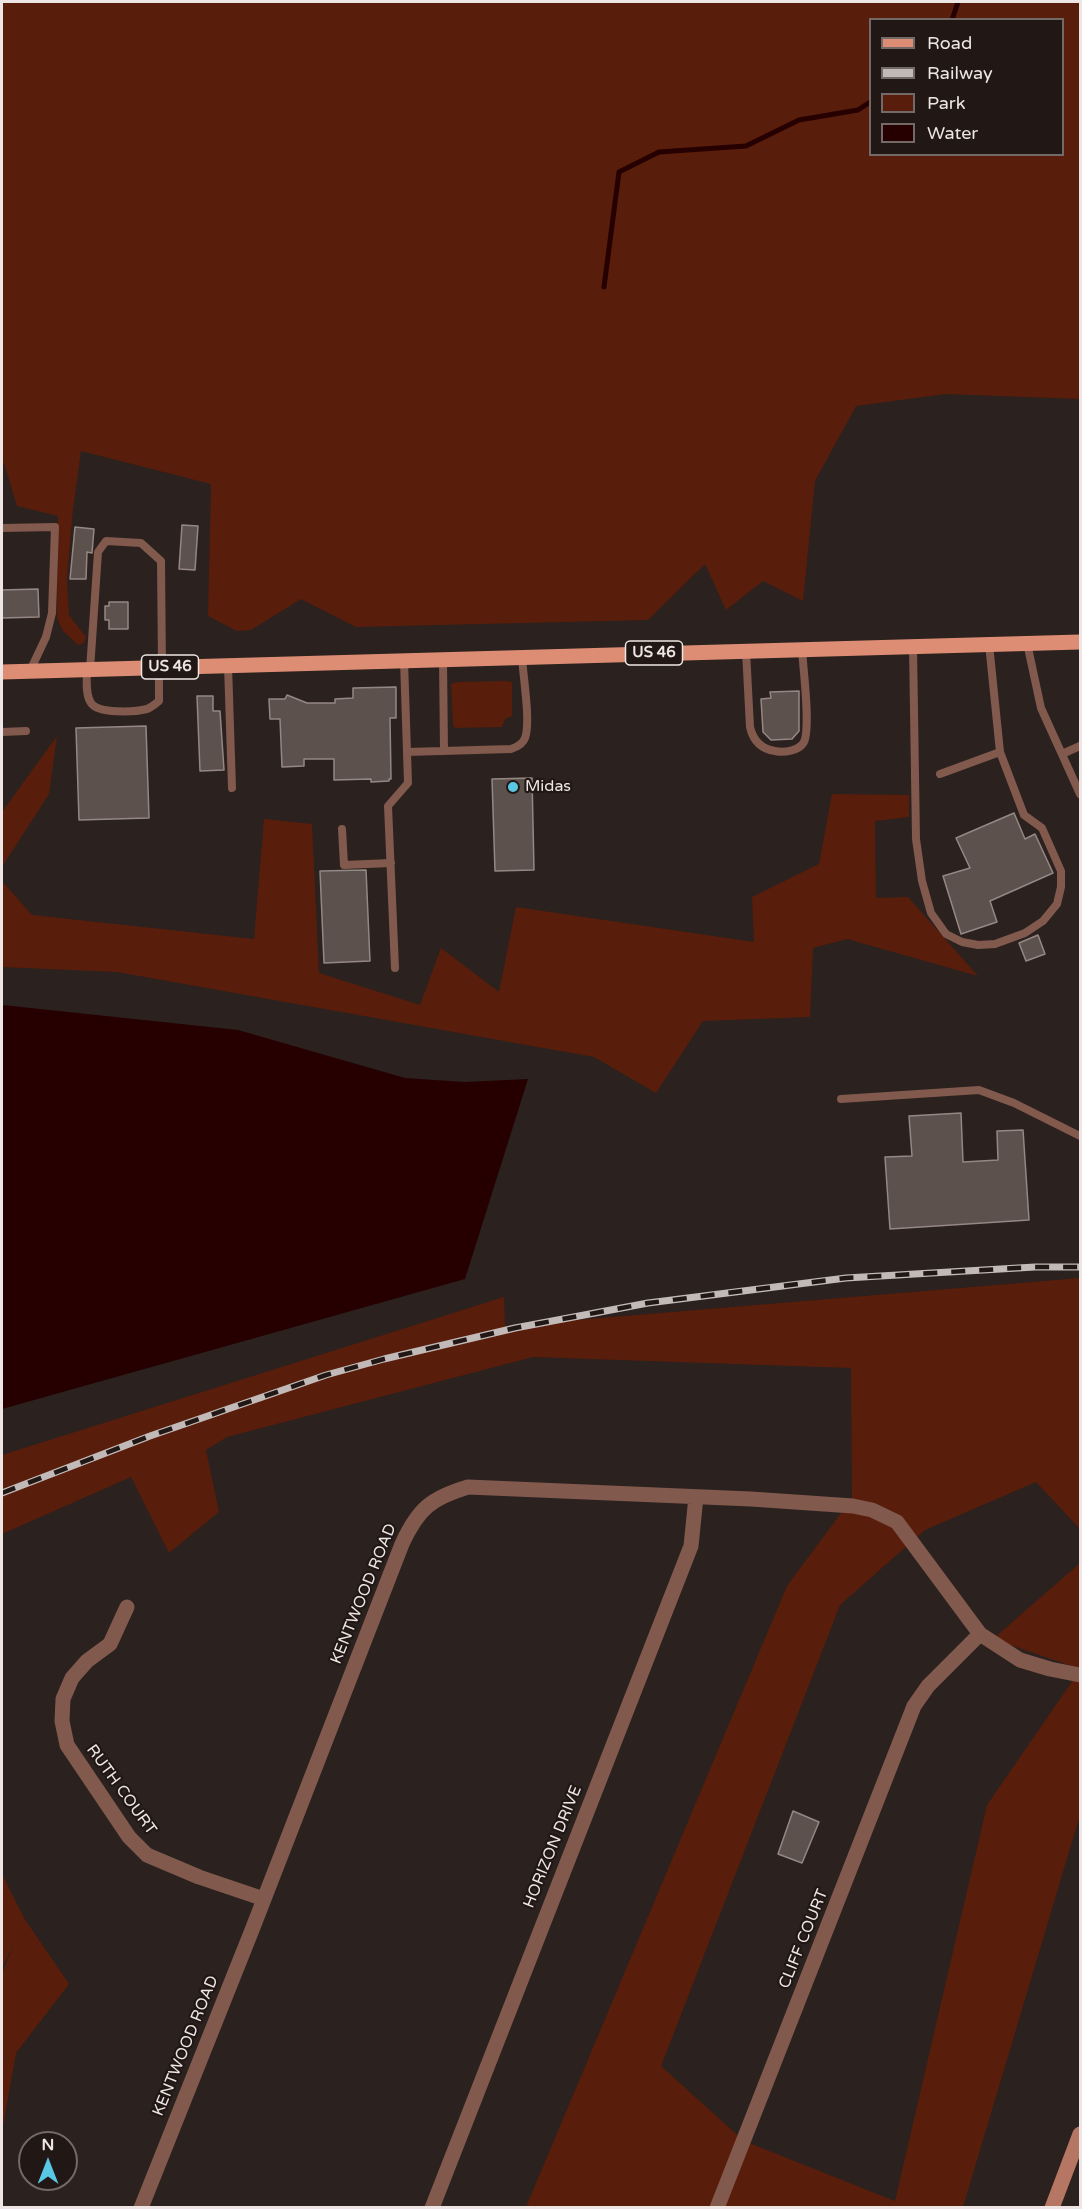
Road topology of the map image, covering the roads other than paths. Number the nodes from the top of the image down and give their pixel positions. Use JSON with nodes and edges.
{"nodes":[{"id":1,"x":2,"y":528,"type":"edge"},
{"id":2,"x":1080,"y":642,"type":"edge"},
{"id":3,"x":989,"y":644,"type":"junction"},
{"id":4,"x":1027,"y":644,"type":"junction"},
{"id":5,"x":912,"y":646,"type":"junction"},
{"id":6,"x":802,"y":649,"type":"junction"},
{"id":7,"x":746,"y":651,"type":"junction"},
{"id":8,"x":522,"y":657,"type":"junction"},
{"id":9,"x":404,"y":660,"type":"junction"},
{"id":10,"x":443,"y":660,"type":"junction"},
{"id":11,"x":228,"y":666,"type":"junction"},
{"id":12,"x":160,"y":668,"type":"junction"},
{"id":13,"x":88,"y":670,"type":"junction"},
{"id":14,"x":30,"y":671,"type":"junction"},
{"id":15,"x":2,"y":672,"type":"edge"},
{"id":16,"x":26,"y":731,"type":"dead end"},
{"id":17,"x":2,"y":732,"type":"edge"},
{"id":18,"x":1080,"y":746,"type":"edge"},
{"id":19,"x":444,"y":751,"type":"junction"},
{"id":20,"x":407,"y":752,"type":"junction"},
{"id":21,"x":1000,"y":752,"type":"junction"},
{"id":22,"x":1062,"y":754,"type":"junction"},
{"id":23,"x":940,"y":774,"type":"dead end"},
{"id":24,"x":232,"y":788,"type":"dead end"},
{"id":25,"x":1080,"y":796,"type":"edge"},
{"id":26,"x":342,"y":829,"type":"dead end"},
{"id":27,"x":391,"y":863,"type":"junction"},
{"id":28,"x":395,"y":968,"type":"dead end"},
{"id":29,"x":841,"y":1099,"type":"dead end"},
{"id":30,"x":1080,"y":1136,"type":"edge"},
{"id":31,"x":696,"y":1497,"type":"junction"},
{"id":32,"x":127,"y":1607,"type":"dead end"},
{"id":33,"x":980,"y":1634,"type":"junction"},
{"id":34,"x":1080,"y":1675,"type":"edge"},
{"id":35,"x":264,"y":1899,"type":"junction"},
{"id":36,"x":1080,"y":2134,"type":"edge"},
{"id":37,"x":141,"y":2208,"type":"edge"},
{"id":38,"x":432,"y":2208,"type":"edge"},
{"id":39,"x":717,"y":2208,"type":"edge"},
{"id":40,"x":1052,"y":2208,"type":"edge"}],
"edges":[{"from":1,"to":14,"type":"lane"},
{"from":2,"to":4,"type":"main road","number":"US 46"},
{"from":3,"to":4,"type":"main road","number":"US 46"},
{"from":3,"to":5,"type":"main road","number":"US 46"},
{"from":3,"to":21,"type":"lane"},
{"from":4,"to":22,"type":"lane"},
{"from":5,"to":6,"type":"main road","number":"US 46"},
{"from":5,"to":21,"type":"lane"},
{"from":6,"to":7,"type":"main road","number":"US 46"},
{"from":6,"to":7,"type":"lane"},
{"from":7,"to":8,"type":"main road","number":"US 46"},
{"from":8,"to":10,"type":"main road","number":"US 46"},
{"from":8,"to":19,"type":"lane"},
{"from":9,"to":10,"type":"main road","number":"US 46"},
{"from":9,"to":11,"type":"main road","number":"US 46"},
{"from":9,"to":20,"type":"lane"},
{"from":10,"to":19,"type":"lane"},
{"from":11,"to":12,"type":"main road","number":"US 46"},
{"from":11,"to":24,"type":"lane"},
{"from":12,"to":13,"type":"main road","number":"US 46"},
{"from":12,"to":13,"type":"lane"},
{"from":12,"to":13,"type":"lane"},
{"from":13,"to":14,"type":"main road","number":"US 46"},
{"from":14,"to":15,"type":"main road","number":"US 46"},
{"from":16,"to":17,"type":"lane"},
{"from":18,"to":22,"type":"lane"},
{"from":19,"to":20,"type":"lane"},
{"from":20,"to":27,"type":"lane"},
{"from":21,"to":23,"type":"lane"},
{"from":22,"to":25,"type":"lane"},
{"from":26,"to":27,"type":"lane"},
{"from":27,"to":28,"type":"lane"},
{"from":29,"to":30,"type":"lane"},
{"from":31,"to":33,"type":"street","name":"KENTWOOD ROAD"},
{"from":31,"to":35,"type":"street","name":"KENTWOOD ROAD"},
{"from":31,"to":38,"type":"street","name":"HORIZON DRIVE"},
{"from":32,"to":35,"type":"street","name":"RUTH COURT"},
{"from":33,"to":34,"type":"street","name":"KENTWOOD ROAD"},
{"from":33,"to":39,"type":"street","name":"CLIFF COURT"},
{"from":35,"to":37,"type":"street","name":"KENTWOOD ROAD"},
{"from":36,"to":40,"type":"main road"}]}
